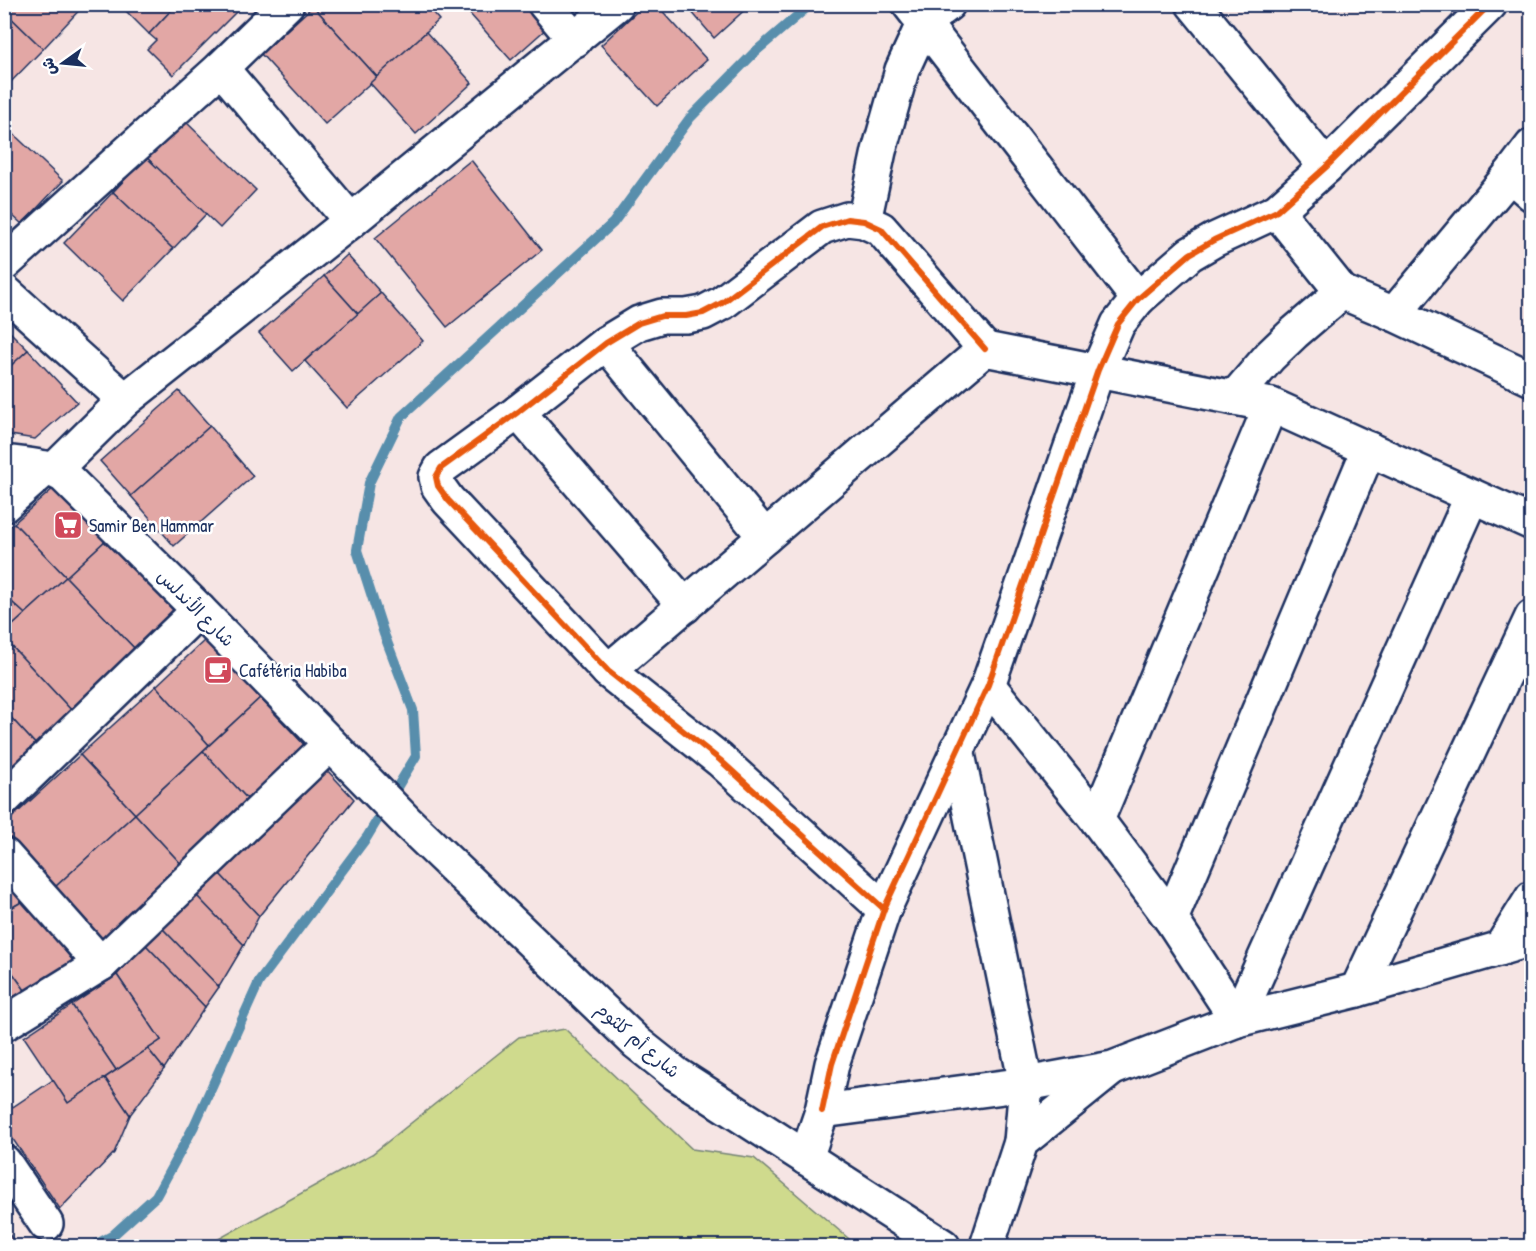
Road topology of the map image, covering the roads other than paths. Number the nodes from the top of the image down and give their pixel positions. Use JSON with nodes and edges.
{"nodes":[{"id":1,"x":544,"y":4,"type":"edge"},
{"id":2,"x":617,"y":4,"type":"edge"},
{"id":3,"x":1193,"y":4,"type":"edge"},
{"id":4,"x":1490,"y":4,"type":"edge"},
{"id":5,"x":274,"y":9,"type":"edge"},
{"id":6,"x":927,"y":10,"type":"edge"},
{"id":7,"x":575,"y":40,"type":"junction"},
{"id":8,"x":221,"y":68,"type":"junction"},
{"id":9,"x":1532,"y":146,"type":"edge"},
{"id":10,"x":1326,"y":167,"type":"junction"},
{"id":11,"x":1521,"y":184,"type":"edge"},
{"id":12,"x":1277,"y":211,"type":"junction"},
{"id":13,"x":351,"y":221,"type":"junction"},
{"id":14,"x":864,"y":221,"type":"junction"},
{"id":15,"x":4,"y":264,"type":"edge"},
{"id":16,"x":4,"y":291,"type":"edge"},
{"id":17,"x":1342,"y":292,"type":"junction"},
{"id":18,"x":1138,"y":299,"type":"junction"},
{"id":19,"x":1394,"y":314,"type":"junction"},
{"id":20,"x":606,"y":344,"type":"junction"},
{"id":21,"x":985,"y":349,"type":"junction"},
{"id":22,"x":1098,"y":370,"type":"junction"},
{"id":23,"x":1532,"y":379,"type":"edge"},
{"id":24,"x":1234,"y":398,"type":"junction"},
{"id":25,"x":125,"y":400,"type":"junction"},
{"id":26,"x":1271,"y":405,"type":"junction"},
{"id":27,"x":518,"y":412,"type":"junction"},
{"id":28,"x":1369,"y":449,"type":"junction"},
{"id":29,"x":4,"y":462,"type":"edge"},
{"id":30,"x":50,"y":469,"type":"junction"},
{"id":31,"x":1472,"y":496,"type":"junction"},
{"id":32,"x":4,"y":505,"type":"edge"},
{"id":33,"x":1532,"y":523,"type":"edge"},
{"id":34,"x":765,"y":537,"type":"junction"},
{"id":35,"x":685,"y":606,"type":"junction"},
{"id":36,"x":199,"y":610,"type":"junction"},
{"id":37,"x":1532,"y":617,"type":"edge"},
{"id":38,"x":608,"y":670,"type":"junction"},
{"id":39,"x":988,"y":685,"type":"junction"},
{"id":40,"x":330,"y":744,"type":"junction"},
{"id":41,"x":957,"y":749,"type":"junction"},
{"id":42,"x":371,"y":786,"type":"joint"},
{"id":43,"x":4,"y":799,"type":"edge"},
{"id":44,"x":1097,"y":820,"type":"junction"},
{"id":45,"x":4,"y":855,"type":"edge"},
{"id":46,"x":1532,"y":898,"type":"edge"},
{"id":47,"x":884,"y":909,"type":"junction"},
{"id":48,"x":1171,"y":919,"type":"junction"},
{"id":49,"x":1532,"y":939,"type":"edge"},
{"id":50,"x":1500,"y":949,"type":"junction"},
{"id":51,"x":101,"y":964,"type":"junction"},
{"id":52,"x":1357,"y":990,"type":"junction"},
{"id":53,"x":1237,"y":1020,"type":"junction"},
{"id":54,"x":4,"y":1024,"type":"edge"},
{"id":55,"x":1113,"y":1068,"type":"junction"},
{"id":56,"x":1026,"y":1084,"type":"junction"},
{"id":57,"x":822,"y":1111,"type":"junction"},
{"id":58,"x":1020,"y":1142,"type":"junction"},
{"id":59,"x":806,"y":1158,"type":"junction"},
{"id":60,"x":4,"y":1162,"type":"edge"},
{"id":61,"x":46,"y":1224,"type":"dead end"},
{"id":62,"x":943,"y":1246,"type":"edge"},
{"id":63,"x":987,"y":1246,"type":"edge"}],
"edges":[{"from":1,"to":7,"type":"street"},
{"from":2,"to":7,"type":"street"},
{"from":3,"to":10,"type":"street"},
{"from":4,"to":10,"type":"street"},
{"from":5,"to":8,"type":"street"},
{"from":6,"to":14,"type":"street"},
{"from":6,"to":18,"type":"street"},
{"from":7,"to":13,"type":"street"},
{"from":8,"to":13,"type":"street"},
{"from":8,"to":15,"type":"street"},
{"from":9,"to":11,"type":"street"},
{"from":10,"to":12,"type":"street"},
{"from":11,"to":19,"type":"street"},
{"from":12,"to":17,"type":"street"},
{"from":12,"to":18,"type":"street"},
{"from":13,"to":25,"type":"street"},
{"from":14,"to":20,"type":"street"},
{"from":14,"to":21,"type":"street"},
{"from":16,"to":25,"type":"street"},
{"from":17,"to":19,"type":"street"},
{"from":17,"to":24,"type":"street"},
{"from":18,"to":22,"type":"street"},
{"from":19,"to":23,"type":"street"},
{"from":20,"to":27,"type":"street"},
{"from":20,"to":34,"type":"street"},
{"from":21,"to":22,"type":"street"},
{"from":21,"to":34,"type":"street"},
{"from":22,"to":24,"type":"street"},
{"from":22,"to":39,"type":"street"},
{"from":24,"to":26,"type":"street"},
{"from":25,"to":30,"type":"street"},
{"from":26,"to":28,"type":"street"},
{"from":26,"to":44,"type":"street"},
{"from":27,"to":35,"type":"street"},
{"from":27,"to":38,"type":"street"},
{"from":28,"to":31,"type":"street"},
{"from":28,"to":48,"type":"street"},
{"from":29,"to":30,"type":"street"},
{"from":30,"to":32,"type":"street"},
{"from":30,"to":36,"type":"street","name":"شارع الأندلس"},
{"from":31,"to":33,"type":"street"},
{"from":31,"to":53,"type":"street"},
{"from":34,"to":35,"type":"street"},
{"from":35,"to":38,"type":"street"},
{"from":36,"to":40,"type":"street","name":"شارع الأندلس"},
{"from":36,"to":43,"type":"street"},
{"from":37,"to":52,"type":"street"},
{"from":38,"to":47,"type":"street"},
{"from":39,"to":41,"type":"street"},
{"from":39,"to":44,"type":"street"},
{"from":40,"to":42,"type":"street","name":"شارع الأندلس"},
{"from":40,"to":51,"type":"street"},
{"from":41,"to":47,"type":"street"},
{"from":41,"to":56,"type":"street"},
{"from":42,"to":59,"type":"street","name":"شارع أم كلثوم"},
{"from":44,"to":48,"type":"street"},
{"from":45,"to":51,"type":"street"},
{"from":46,"to":50,"type":"street"},
{"from":47,"to":57,"type":"street"},
{"from":48,"to":53,"type":"street"},
{"from":49,"to":50,"type":"street"},
{"from":50,"to":52,"type":"street"},
{"from":51,"to":54,"type":"street"},
{"from":52,"to":53,"type":"street"},
{"from":53,"to":55,"type":"street"},
{"from":55,"to":56,"type":"street"},
{"from":55,"to":58,"type":"street"},
{"from":56,"to":57,"type":"street"},
{"from":56,"to":58,"type":"street"},
{"from":57,"to":59,"type":"street"},
{"from":58,"to":63,"type":"street"},
{"from":59,"to":62,"type":"street","name":"شارع أم كلثوم"},
{"from":60,"to":61,"type":"street"}]}
